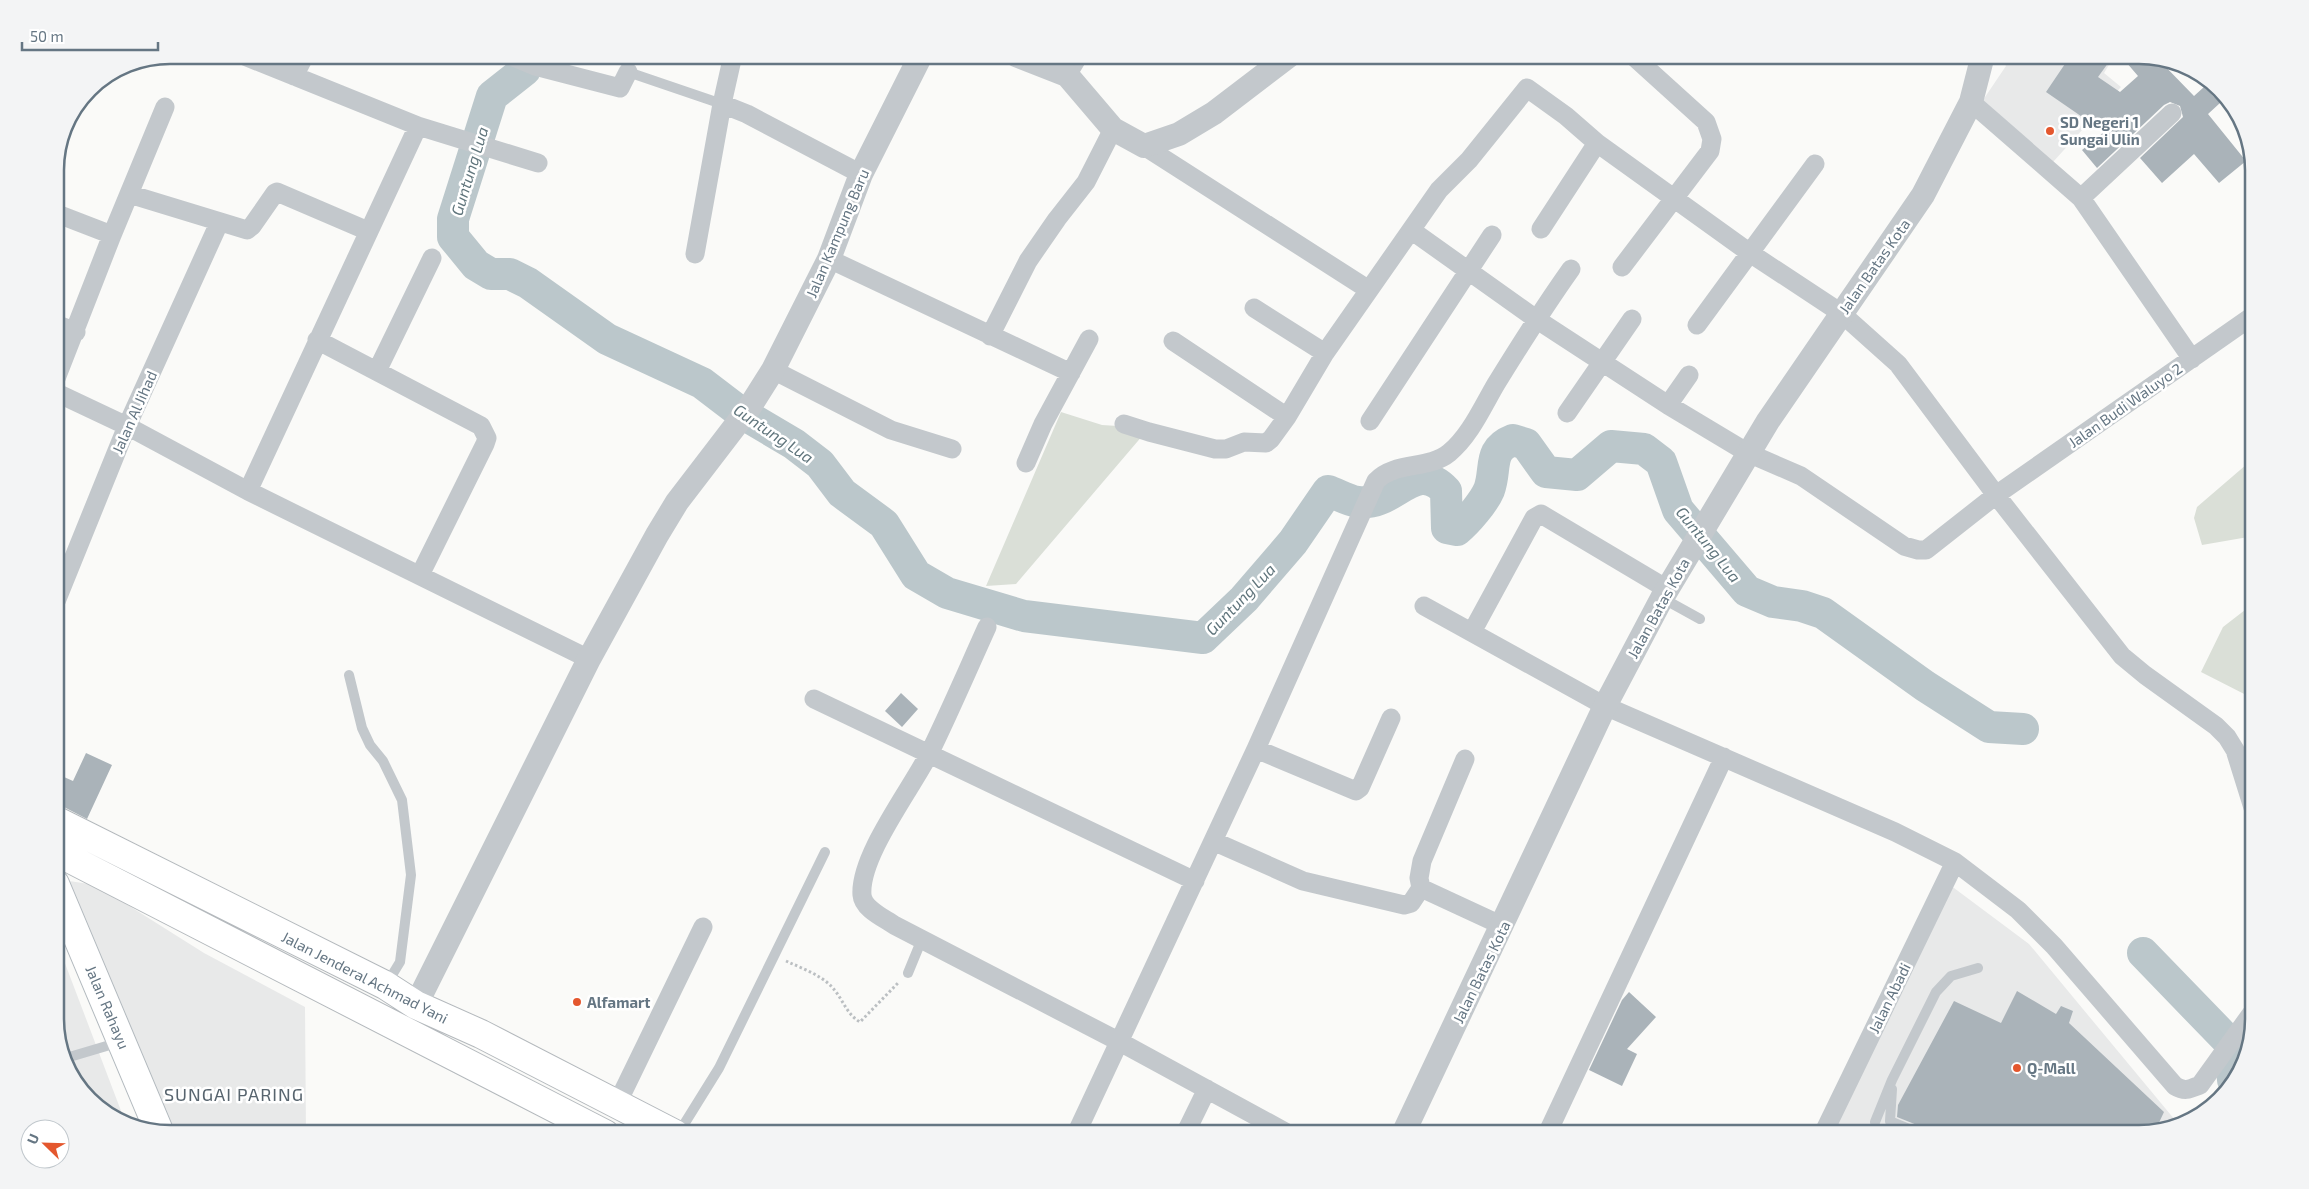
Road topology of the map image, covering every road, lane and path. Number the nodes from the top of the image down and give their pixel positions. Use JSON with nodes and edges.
{"nodes":[{"id":1,"x":264,"y":64,"type":"edge"},
{"id":2,"x":300,"y":64,"type":"edge"},
{"id":3,"x":533,"y":64,"type":"edge"},
{"id":4,"x":731,"y":64,"type":"edge"},
{"id":5,"x":916,"y":64,"type":"edge"},
{"id":6,"x":1038,"y":64,"type":"edge"},
{"id":7,"x":1073,"y":64,"type":"edge"},
{"id":8,"x":1278,"y":64,"type":"edge"},
{"id":9,"x":1642,"y":64,"type":"edge"},
{"id":10,"x":1981,"y":64,"type":"edge"},
{"id":11,"x":628,"y":72,"type":"joint"},
{"id":12,"x":1066,"y":75,"type":"junction"},
{"id":13,"x":294,"y":76,"type":"junction"},
{"id":14,"x":1971,"y":102,"type":"junction"},
{"id":15,"x":722,"y":104,"type":"junction"},
{"id":16,"x":165,"y":107,"type":"dead end"},
{"id":17,"x":2172,"y":114,"type":"dead end"},
{"id":18,"x":418,"y":126,"type":"junction"},
{"id":19,"x":1113,"y":129,"type":"junction"},
{"id":20,"x":1597,"y":143,"type":"junction"},
{"id":21,"x":1144,"y":146,"type":"junction"},
{"id":22,"x":538,"y":163,"type":"dead end"},
{"id":23,"x":1815,"y":164,"type":"dead end"},
{"id":24,"x":861,"y":174,"type":"junction"},
{"id":25,"x":129,"y":194,"type":"junction"},
{"id":26,"x":1672,"y":198,"type":"junction"},
{"id":27,"x":2081,"y":198,"type":"junction"},
{"id":28,"x":64,"y":216,"type":"edge"},
{"id":29,"x":219,"y":223,"type":"junction"},
{"id":30,"x":1541,"y":229,"type":"dead end"},
{"id":31,"x":1411,"y":230,"type":"junction"},
{"id":32,"x":368,"y":231,"type":"junction"},
{"id":33,"x":112,"y":235,"type":"junction"},
{"id":34,"x":1492,"y":235,"type":"dead end"},
{"id":35,"x":1750,"y":253,"type":"junction"},
{"id":36,"x":695,"y":254,"type":"dead end"},
{"id":37,"x":432,"y":258,"type":"dead end"},
{"id":38,"x":829,"y":259,"type":"junction"},
{"id":39,"x":1622,"y":267,"type":"dead end"},
{"id":40,"x":1571,"y":269,"type":"dead end"},
{"id":41,"x":1468,"y":271,"type":"junction"},
{"id":42,"x":1369,"y":290,"type":"junction"},
{"id":43,"x":1254,"y":308,"type":"dead end"},
{"id":44,"x":1841,"y":313,"type":"junction"},
{"id":45,"x":1536,"y":319,"type":"junction"},
{"id":46,"x":1632,"y":319,"type":"dead end"},
{"id":47,"x":2245,"y":322,"type":"edge"},
{"id":48,"x":1697,"y":325,"type":"dead end"},
{"id":49,"x":64,"y":327,"type":"edge"},
{"id":50,"x":76,"y":332,"type":"junction"},
{"id":51,"x":990,"y":336,"type":"junction"},
{"id":52,"x":1089,"y":339,"type":"dead end"},
{"id":53,"x":318,"y":340,"type":"junction"},
{"id":54,"x":1173,"y":341,"type":"dead end"},
{"id":55,"x":1325,"y":353,"type":"junction"},
{"id":56,"x":2192,"y":359,"type":"junction"},
{"id":57,"x":64,"y":361,"type":"edge"},
{"id":58,"x":1602,"y":362,"type":"junction"},
{"id":59,"x":773,"y":370,"type":"junction"},
{"id":60,"x":377,"y":371,"type":"junction"},
{"id":61,"x":1071,"y":373,"type":"junction"},
{"id":62,"x":1689,"y":375,"type":"dead end"},
{"id":63,"x":64,"y":396,"type":"edge"},
{"id":64,"x":1668,"y":404,"type":"junction"},
{"id":65,"x":1568,"y":413,"type":"dead end"},
{"id":66,"x":1287,"y":417,"type":"junction"},
{"id":67,"x":1370,"y":421,"type":"dead end"},
{"id":68,"x":1124,"y":424,"type":"dead end"},
{"id":69,"x":127,"y":426,"type":"junction"},
{"id":70,"x":952,"y":449,"type":"dead end"},
{"id":71,"x":1748,"y":453,"type":"junction"},
{"id":72,"x":1026,"y":463,"type":"dead end"},
{"id":73,"x":248,"y":490,"type":"junction"},
{"id":74,"x":1996,"y":495,"type":"junction"},
{"id":75,"x":420,"y":575,"type":"junction"},
{"id":76,"x":64,"y":582,"type":"edge"},
{"id":77,"x":1665,"y":594,"type":"junction"},
{"id":78,"x":1424,"y":606,"type":"dead end"},
{"id":79,"x":1700,"y":618,"type":"dead end"},
{"id":80,"x":987,"y":627,"type":"dead end"},
{"id":81,"x":1472,"y":632,"type":"junction"},
{"id":82,"x":589,"y":659,"type":"junction"},
{"id":83,"x":349,"y":675,"type":"dead end"},
{"id":84,"x":814,"y":699,"type":"dead end"},
{"id":85,"x":1605,"y":706,"type":"junction"},
{"id":86,"x":1391,"y":718,"type":"dead end"},
{"id":87,"x":1256,"y":749,"type":"junction"},
{"id":88,"x":929,"y":753,"type":"junction"},
{"id":89,"x":1724,"y":757,"type":"junction"},
{"id":90,"x":1465,"y":759,"type":"dead end"},
{"id":91,"x":2245,"y":782,"type":"edge"},
{"id":92,"x":64,"y":825,"type":"edge"},
{"id":93,"x":1214,"y":841,"type":"junction"},
{"id":94,"x":825,"y":852,"type":"dead end"},
{"id":95,"x":64,"y":857,"type":"edge"},
{"id":96,"x":1955,"y":862,"type":"junction"},
{"id":97,"x":1195,"y":881,"type":"junction"},
{"id":98,"x":1421,"y":888,"type":"junction"},
{"id":99,"x":64,"y":905,"type":"edge"},
{"id":100,"x":244,"y":915,"type":"junction"},
{"id":101,"x":1503,"y":926,"type":"junction"},
{"id":102,"x":703,"y":927,"type":"dead end"},
{"id":103,"x":922,"y":939,"type":"junction"},
{"id":104,"x":294,"y":940,"type":"junction"},
{"id":105,"x":232,"y":941,"type":"junction"},
{"id":106,"x":774,"y":956,"type":"junction"},
{"id":107,"x":282,"y":967,"type":"junction"},
{"id":108,"x":1978,"y":968,"type":"dead end"},
{"id":109,"x":908,"y":974,"type":"joint"},
{"id":110,"x":385,"y":985,"type":"junction"},
{"id":111,"x":416,"y":1005,"type":"junction"},
{"id":112,"x":2245,"y":1025,"type":"edge"},
{"id":113,"x":122,"y":1041,"type":"junction"},
{"id":114,"x":1120,"y":1042,"type":"junction"},
{"id":115,"x":71,"y":1057,"type":"edge"},
{"id":116,"x":1892,"y":1080,"type":"junction"},
{"id":117,"x":1207,"y":1089,"type":"junction"},
{"id":118,"x":617,"y":1104,"type":"junction"},
{"id":119,"x":1875,"y":1122,"type":"dead end"},
{"id":120,"x":156,"y":1124,"type":"edge"},
{"id":121,"x":588,"y":1125,"type":"edge"},
{"id":122,"x":658,"y":1125,"type":"edge"},
{"id":123,"x":682,"y":1125,"type":"edge"},
{"id":124,"x":1080,"y":1125,"type":"edge"},
{"id":125,"x":1189,"y":1125,"type":"edge"},
{"id":126,"x":1273,"y":1125,"type":"edge"},
{"id":127,"x":1407,"y":1125,"type":"edge"},
{"id":128,"x":1551,"y":1125,"type":"edge"},
{"id":129,"x":1827,"y":1125,"type":"edge"},
{"id":130,"x":1900,"y":1125,"type":"edge"}],
"edges":[{"from":1,"to":13,"type":"street"},
{"from":2,"to":13,"type":"street"},
{"from":3,"to":11,"type":"street"},
{"from":4,"to":15,"type":"street"},
{"from":5,"to":24,"type":"street","name":"Jalan Kampung Baru"},
{"from":6,"to":12,"type":"street"},
{"from":7,"to":12,"type":"street"},
{"from":8,"to":21,"type":"street"},
{"from":9,"to":26,"type":"street"},
{"from":10,"to":14,"type":"street","name":"Jalan Batas Kota"},
{"from":11,"to":15,"type":"lane"},
{"from":12,"to":19,"type":"street"},
{"from":13,"to":18,"type":"street"},
{"from":14,"to":27,"type":"street"},
{"from":14,"to":44,"type":"street","name":"Jalan Batas Kota"},
{"from":15,"to":24,"type":"street"},
{"from":15,"to":36,"type":"street"},
{"from":16,"to":25,"type":"street"},
{"from":17,"to":27,"type":"street"},
{"from":18,"to":22,"type":"street"},
{"from":18,"to":32,"type":"street"},
{"from":19,"to":21,"type":"street"},
{"from":19,"to":51,"type":"street"},
{"from":20,"to":26,"type":"street"},
{"from":20,"to":30,"type":"street"},
{"from":20,"to":31,"type":"street"},
{"from":21,"to":42,"type":"street"},
{"from":23,"to":35,"type":"street"},
{"from":24,"to":38,"type":"street","name":"Jalan Kampung Baru"},
{"from":25,"to":29,"type":"street"},
{"from":25,"to":33,"type":"street"},
{"from":26,"to":35,"type":"street"},
{"from":26,"to":39,"type":"street"},
{"from":27,"to":56,"type":"street"},
{"from":28,"to":33,"type":"street"},
{"from":29,"to":32,"type":"street"},
{"from":29,"to":69,"type":"street","name":"Jalan Al Jihad"},
{"from":31,"to":41,"type":"street","name":"Jalan Budi Waluyo 2"},
{"from":31,"to":42,"type":"street"},
{"from":32,"to":53,"type":"street"},
{"from":33,"to":50,"type":"street"},
{"from":34,"to":41,"type":"street"},
{"from":35,"to":44,"type":"street"},
{"from":35,"to":48,"type":"street"},
{"from":37,"to":60,"type":"street"},
{"from":38,"to":51,"type":"street"},
{"from":38,"to":59,"type":"street","name":"Jalan Kampung Baru"},
{"from":40,"to":45,"type":"street"},
{"from":41,"to":45,"type":"street","name":"Jalan Budi Waluyo 2"},
{"from":41,"to":67,"type":"street"},
{"from":42,"to":55,"type":"street"},
{"from":43,"to":55,"type":"street"},
{"from":44,"to":71,"type":"street","name":"Jalan Batas Kota"},
{"from":44,"to":74,"type":"street"},
{"from":45,"to":58,"type":"street","name":"Jalan Budi Waluyo 2"},
{"from":45,"to":87,"type":"street"},
{"from":46,"to":58,"type":"street"},
{"from":47,"to":56,"type":"street","name":"Jalan Budi Waluyo 2"},
{"from":49,"to":50,"type":"street"},
{"from":50,"to":57,"type":"street"},
{"from":51,"to":61,"type":"street"},
{"from":52,"to":61,"type":"street"},
{"from":53,"to":60,"type":"street"},
{"from":53,"to":73,"type":"street"},
{"from":54,"to":66,"type":"street"},
{"from":55,"to":66,"type":"street"},
{"from":56,"to":74,"type":"street","name":"Jalan Budi Waluyo 2"},
{"from":58,"to":64,"type":"street","name":"Jalan Budi Waluyo 2"},
{"from":58,"to":65,"type":"street"},
{"from":59,"to":70,"type":"street"},
{"from":59,"to":82,"type":"street","name":"Jalan Kampung Baru"},
{"from":60,"to":75,"type":"street"},
{"from":61,"to":72,"type":"street"},
{"from":62,"to":64,"type":"street"},
{"from":63,"to":69,"type":"street"},
{"from":64,"to":71,"type":"street","name":"Jalan Budi Waluyo 2"},
{"from":66,"to":68,"type":"street"},
{"from":69,"to":73,"type":"street"},
{"from":69,"to":76,"type":"street","name":"Jalan Al Jihad"},
{"from":71,"to":74,"type":"street","name":"Jalan Budi Waluyo 2"},
{"from":71,"to":77,"type":"street","name":"Jalan Batas Kota"},
{"from":73,"to":75,"type":"street"},
{"from":74,"to":91,"type":"street"},
{"from":75,"to":82,"type":"street"},
{"from":77,"to":79,"type":"lane"},
{"from":77,"to":81,"type":"street"},
{"from":77,"to":85,"type":"street","name":"Jalan Batas Kota"},
{"from":78,"to":81,"type":"street"},
{"from":80,"to":88,"type":"street"},
{"from":81,"to":85,"type":"street"},
{"from":82,"to":111,"type":"street","name":"Jalan Kampung Baru"},
{"from":83,"to":110,"type":"lane"},
{"from":84,"to":88,"type":"street"},
{"from":85,"to":89,"type":"street"},
{"from":85,"to":101,"type":"street","name":"Jalan Batas Kota"},
{"from":86,"to":87,"type":"street"},
{"from":87,"to":93,"type":"street"},
{"from":88,"to":97,"type":"street"},
{"from":88,"to":103,"type":"street"},
{"from":89,"to":96,"type":"street"},
{"from":89,"to":128,"type":"street"},
{"from":90,"to":98,"type":"street"},
{"from":92,"to":100,"type":"main road","name":"Jalan Jenderal Achmad Yani"},
{"from":93,"to":97,"type":"street"},
{"from":93,"to":98,"type":"street"},
{"from":94,"to":106,"type":"lane"},
{"from":95,"to":105,"type":"main road","name":"Jalan Jenderal Achmad Yani"},
{"from":96,"to":112,"type":"street"},
{"from":96,"to":129,"type":"street","name":"Jalan Abadi"},
{"from":97,"to":114,"type":"street"},
{"from":98,"to":101,"type":"street"},
{"from":99,"to":113,"type":"main road","name":"Jalan Rahayu"},
{"from":100,"to":104,"type":"main road","name":"Jalan Jenderal Achmad Yani"},
{"from":100,"to":105,"type":"main road"},
{"from":101,"to":127,"type":"street","name":"Jalan Batas Kota"},
{"from":102,"to":118,"type":"street"},
{"from":103,"to":109,"type":"lane"},
{"from":103,"to":114,"type":"street"},
{"from":104,"to":107,"type":"main road"},
{"from":104,"to":110,"type":"main road","name":"Jalan Jenderal Achmad Yani"},
{"from":105,"to":107,"type":"main road","name":"Jalan Jenderal Achmad Yani"},
{"from":106,"to":109,"type":"path"},
{"from":106,"to":123,"type":"lane"},
{"from":107,"to":121,"type":"main road","name":"Jalan Jenderal Achmad Yani"},
{"from":108,"to":116,"type":"lane"},
{"from":110,"to":111,"type":"main road","name":"Jalan Jenderal Achmad Yani"},
{"from":111,"to":118,"type":"main road","name":"Jalan Jenderal Achmad Yani"},
{"from":113,"to":115,"type":"lane"},
{"from":113,"to":120,"type":"main road","name":"Jalan Rahayu"},
{"from":114,"to":117,"type":"street"},
{"from":114,"to":124,"type":"street"},
{"from":116,"to":119,"type":"lane"},
{"from":116,"to":130,"type":"lane"},
{"from":117,"to":125,"type":"street"},
{"from":117,"to":126,"type":"street"},
{"from":118,"to":122,"type":"main road","name":"Jalan Jenderal Achmad Yani"}]}
